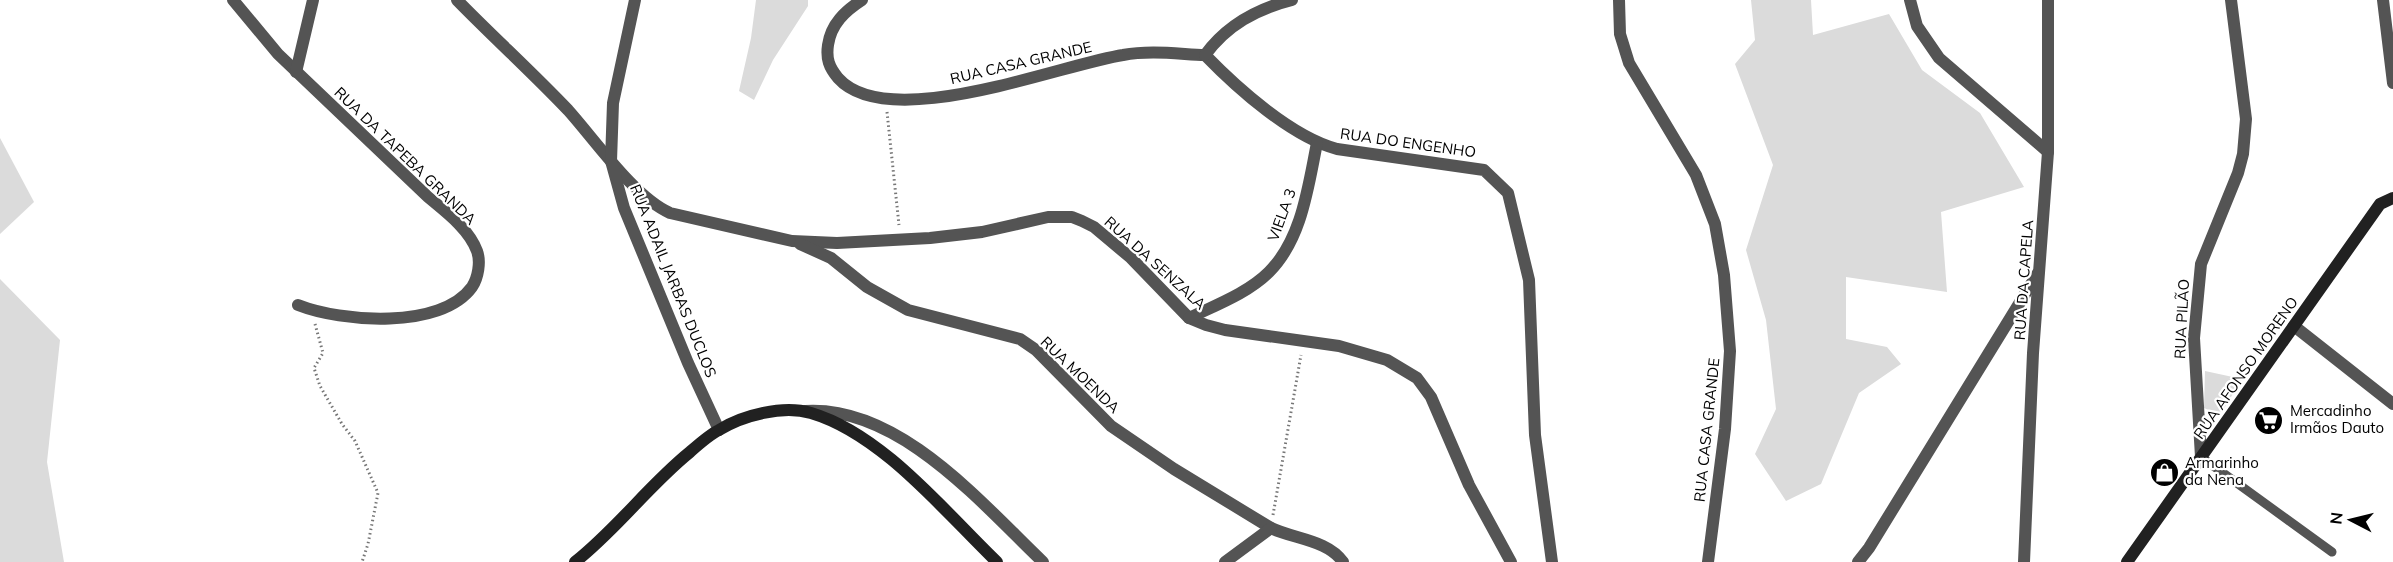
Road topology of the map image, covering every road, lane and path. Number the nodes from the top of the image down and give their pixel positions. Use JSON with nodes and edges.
{"nodes":[{"id":1,"x":233,"y":0,"type":"edge"},
{"id":2,"x":313,"y":0,"type":"edge"},
{"id":3,"x":457,"y":0,"type":"edge"},
{"id":4,"x":474,"y":0,"type":"edge"},
{"id":5,"x":635,"y":0,"type":"edge"},
{"id":6,"x":862,"y":0,"type":"edge"},
{"id":7,"x":1292,"y":0,"type":"edge"},
{"id":8,"x":1619,"y":0,"type":"edge"},
{"id":9,"x":1910,"y":0,"type":"edge"},
{"id":10,"x":2048,"y":0,"type":"edge"},
{"id":11,"x":2231,"y":0,"type":"edge"},
{"id":12,"x":2383,"y":0,"type":"edge"},
{"id":13,"x":471,"y":14,"type":"junction"},
{"id":14,"x":1205,"y":56,"type":"junction"},
{"id":15,"x":296,"y":72,"type":"junction"},
{"id":16,"x":2393,"y":83,"type":"edge"},
{"id":17,"x":886,"y":100,"type":"junction"},
{"id":18,"x":1317,"y":143,"type":"junction"},
{"id":19,"x":2048,"y":152,"type":"junction"},
{"id":20,"x":611,"y":161,"type":"junction"},
{"id":21,"x":2393,"y":198,"type":"edge"},
{"id":22,"x":900,"y":239,"type":"junction"},
{"id":23,"x":792,"y":241,"type":"junction"},
{"id":24,"x":2039,"y":271,"type":"junction"},
{"id":25,"x":298,"y":305,"type":"dead end"},
{"id":26,"x":310,"y":310,"type":"junction"},
{"id":27,"x":1189,"y":318,"type":"junction"},
{"id":28,"x":2294,"y":326,"type":"junction"},
{"id":29,"x":1303,"y":342,"type":"junction"},
{"id":30,"x":2393,"y":404,"type":"edge"},
{"id":31,"x":800,"y":412,"type":"junction"},
{"id":32,"x":719,"y":429,"type":"junction"},
{"id":33,"x":2201,"y":457,"type":"junction"},
{"id":34,"x":1271,"y":528,"type":"junction"},
{"id":35,"x":1869,"y":548,"type":"junction"},
{"id":36,"x":2332,"y":552,"type":"dead end"},
{"id":37,"x":362,"y":562,"type":"edge"},
{"id":38,"x":576,"y":562,"type":"edge"},
{"id":39,"x":997,"y":562,"type":"edge"},
{"id":40,"x":1042,"y":562,"type":"edge"},
{"id":41,"x":1225,"y":562,"type":"edge"},
{"id":42,"x":1343,"y":562,"type":"edge"},
{"id":43,"x":1511,"y":562,"type":"edge"},
{"id":44,"x":1552,"y":562,"type":"edge"},
{"id":45,"x":1708,"y":562,"type":"edge"},
{"id":46,"x":1858,"y":562,"type":"edge"},
{"id":47,"x":1868,"y":562,"type":"edge"},
{"id":48,"x":2024,"y":562,"type":"edge"},
{"id":49,"x":2127,"y":562,"type":"edge"}],
"edges":[{"from":1,"to":15,"type":"street","name":"RUA DA TAPEBA GRANDA"},
{"from":2,"to":15,"type":"street"},
{"from":3,"to":13,"type":"street","name":"RUA DA SENZALA"},
{"from":4,"to":13,"type":"street"},
{"from":5,"to":20,"type":"street","name":"RUA ADAIL JARBAS DUCLOS"},
{"from":6,"to":17,"type":"street","name":"RUA CASA GRANDE"},
{"from":7,"to":14,"type":"street"},
{"from":8,"to":45,"type":"street","name":"RUA CASA GRANDE"},
{"from":9,"to":19,"type":"street"},
{"from":10,"to":19,"type":"street","name":"RUA DA CAPELA"},
{"from":11,"to":33,"type":"street","name":"RUA PILÃO"},
{"from":12,"to":16,"type":"street"},
{"from":13,"to":20,"type":"street","name":"RUA DA SENZALA"},
{"from":14,"to":17,"type":"street","name":"RUA CASA GRANDE"},
{"from":14,"to":18,"type":"street","name":"RUA DO ENGENHO"},
{"from":15,"to":26,"type":"street","name":"RUA DA TAPEBA GRANDA"},
{"from":17,"to":22,"type":"path"},
{"from":18,"to":27,"type":"street","name":"VIELA 3"},
{"from":18,"to":44,"type":"street","name":"RUA DO ENGENHO"},
{"from":19,"to":24,"type":"street","name":"RUA DA CAPELA"},
{"from":20,"to":23,"type":"street","name":"RUA DA SENZALA"},
{"from":20,"to":32,"type":"street","name":"RUA ADAIL JARBAS DUCLOS"},
{"from":21,"to":28,"type":"main road","name":"RUA AFONSO MORENO"},
{"from":22,"to":23,"type":"street","name":"RUA DA SENZALA"},
{"from":22,"to":27,"type":"street","name":"RUA DA SENZALA"},
{"from":23,"to":34,"type":"street","name":"RUA MOENDA"},
{"from":24,"to":35,"type":"street"},
{"from":24,"to":48,"type":"street","name":"RUA DA CAPELA"},
{"from":25,"to":26,"type":"street","name":"RUA DA TAPEBA GRANDA"},
{"from":26,"to":37,"type":"path"},
{"from":27,"to":29,"type":"street","name":"RUA DA SENZALA"},
{"from":28,"to":30,"type":"street"},
{"from":28,"to":33,"type":"main road","name":"RUA AFONSO MORENO"},
{"from":29,"to":34,"type":"path"},
{"from":29,"to":43,"type":"street","name":"RUA DA SENZALA"},
{"from":31,"to":32,"type":"main road"},
{"from":31,"to":39,"type":"main road"},
{"from":31,"to":40,"type":"street"},
{"from":32,"to":38,"type":"main road"},
{"from":33,"to":36,"type":"lane"},
{"from":33,"to":49,"type":"main road","name":"RUA AFONSO MORENO"},
{"from":34,"to":41,"type":"street"},
{"from":34,"to":42,"type":"street","name":"RUA MOENDA"},
{"from":35,"to":46,"type":"street"},
{"from":35,"to":47,"type":"street"}]}
